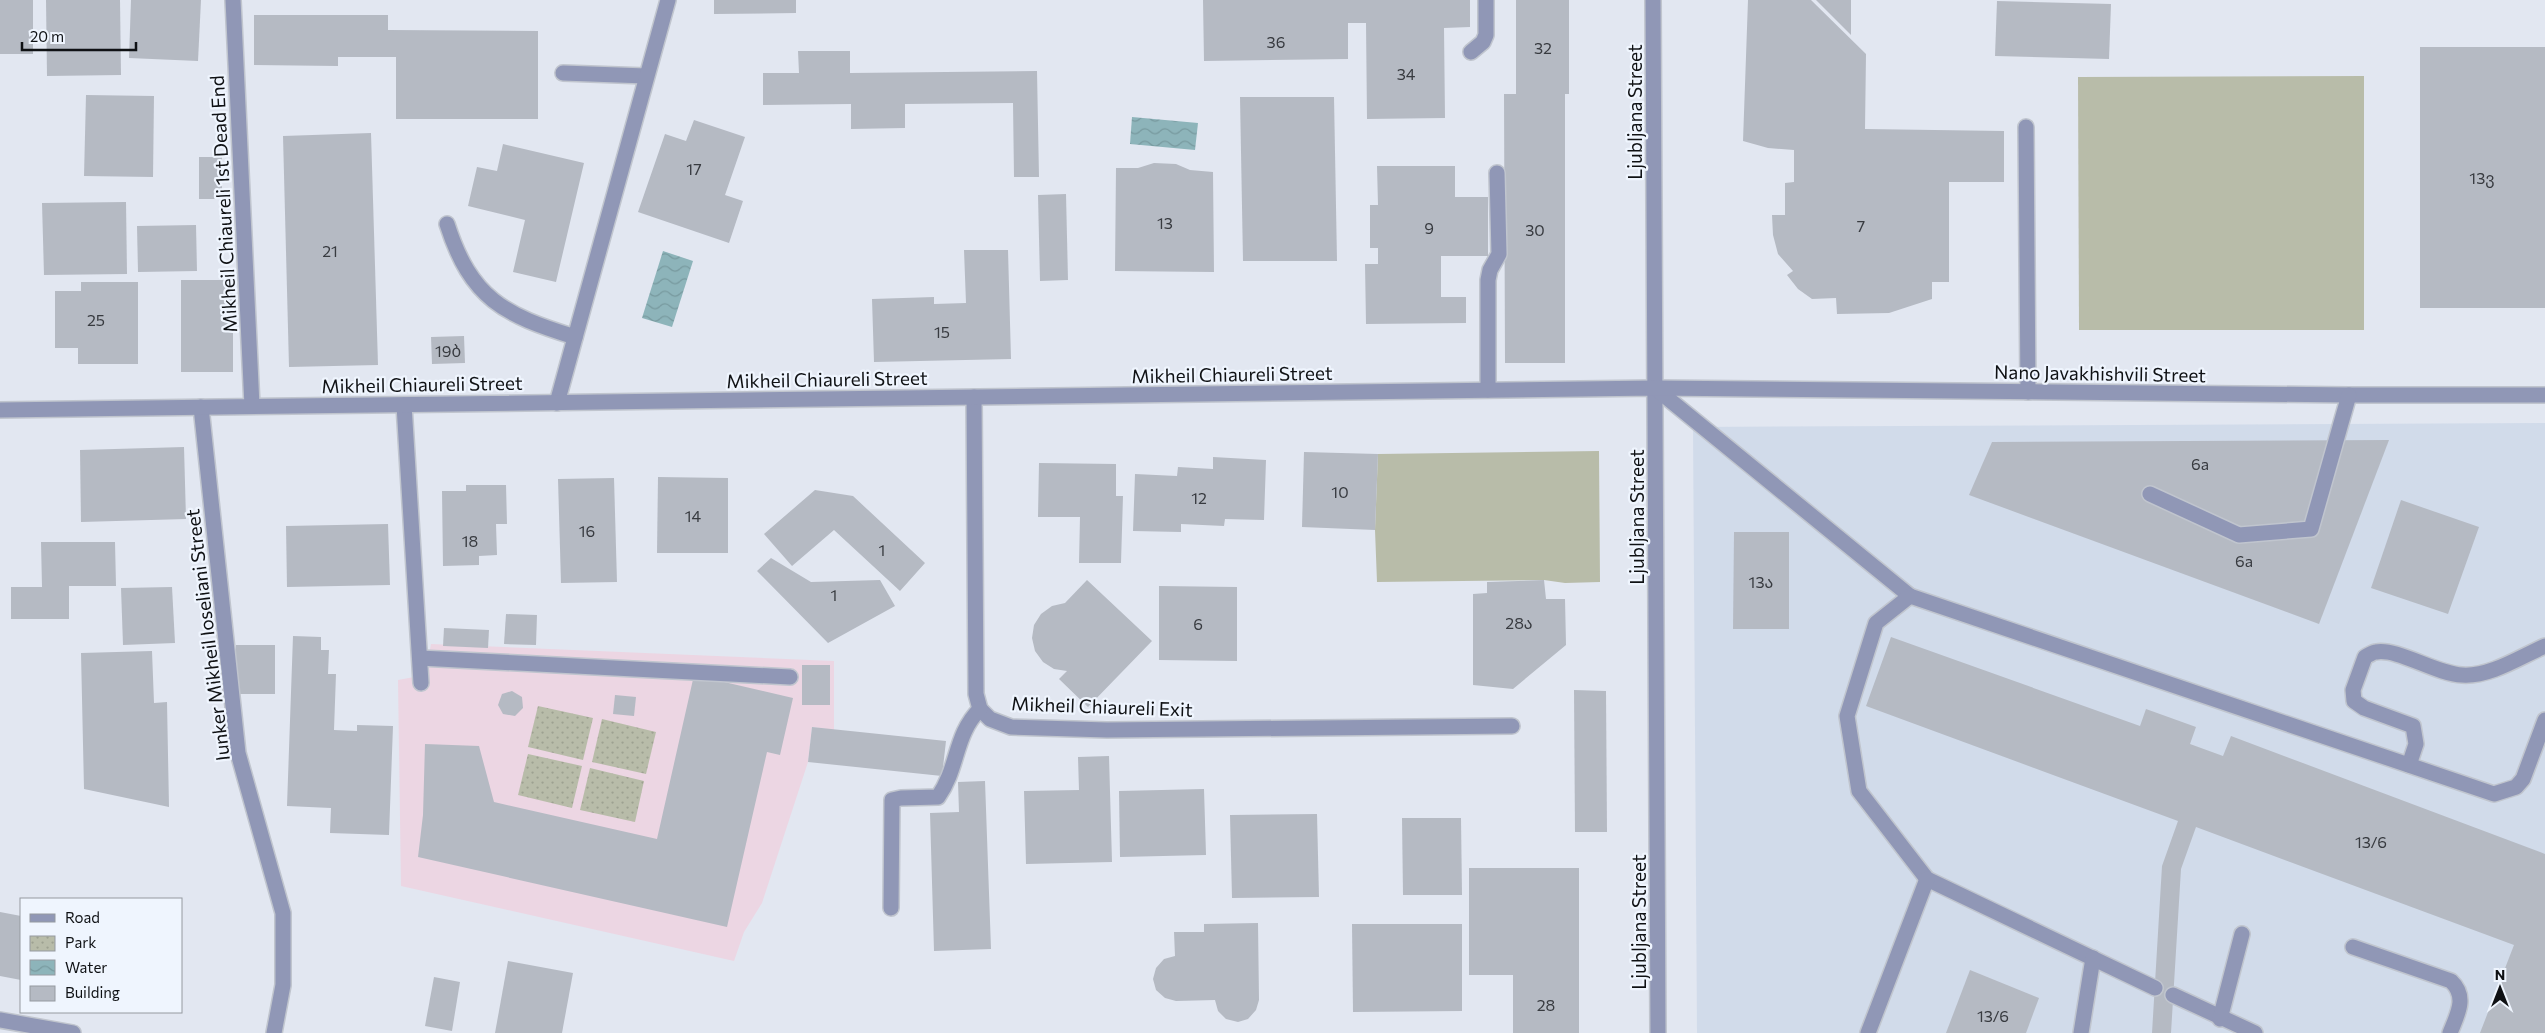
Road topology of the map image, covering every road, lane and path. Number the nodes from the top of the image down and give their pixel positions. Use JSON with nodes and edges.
{"nodes":[{"id":1,"x":233,"y":0,"type":"edge"},
{"id":2,"x":668,"y":0,"type":"edge"},
{"id":3,"x":1486,"y":0,"type":"edge"},
{"id":4,"x":1653,"y":0,"type":"edge"},
{"id":5,"x":1471,"y":52,"type":"dead end"},
{"id":6,"x":563,"y":73,"type":"dead end"},
{"id":7,"x":646,"y":76,"type":"junction"},
{"id":8,"x":2026,"y":127,"type":"dead end"},
{"id":9,"x":1498,"y":173,"type":"dead end"},
{"id":10,"x":447,"y":224,"type":"dead end"},
{"id":11,"x":575,"y":336,"type":"junction"},
{"id":12,"x":1655,"y":388,"type":"junction"},
{"id":13,"x":1488,"y":390,"type":"junction"},
{"id":14,"x":2028,"y":392,"type":"junction"},
{"id":15,"x":2350,"y":395,"type":"junction"},
{"id":16,"x":2545,"y":395,"type":"edge"},
{"id":17,"x":974,"y":397,"type":"junction"},
{"id":18,"x":557,"y":403,"type":"junction"},
{"id":19,"x":404,"y":404,"type":"junction"},
{"id":20,"x":252,"y":406,"type":"junction"},
{"id":21,"x":201,"y":407,"type":"junction"},
{"id":22,"x":0,"y":410,"type":"edge"},
{"id":23,"x":2150,"y":494,"type":"dead end"},
{"id":24,"x":1910,"y":596,"type":"junction"},
{"id":25,"x":2545,"y":646,"type":"edge"},
{"id":26,"x":420,"y":658,"type":"junction"},
{"id":27,"x":790,"y":677,"type":"dead end"},
{"id":28,"x":422,"y":683,"type":"dead end"},
{"id":29,"x":980,"y":709,"type":"junction"},
{"id":30,"x":2545,"y":720,"type":"edge"},
{"id":31,"x":1512,"y":726,"type":"dead end"},
{"id":32,"x":2409,"y":765,"type":"junction"},
{"id":33,"x":1926,"y":880,"type":"junction"},
{"id":34,"x":891,"y":908,"type":"dead end"},
{"id":35,"x":2242,"y":934,"type":"dead end"},
{"id":36,"x":2353,"y":947,"type":"dead end"},
{"id":37,"x":2093,"y":958,"type":"junction"},
{"id":38,"x":2155,"y":988,"type":"dead end"},
{"id":39,"x":2173,"y":995,"type":"dead end"},
{"id":40,"x":2220,"y":1019,"type":"junction"},
{"id":41,"x":0,"y":1020,"type":"edge"},
{"id":42,"x":73,"y":1033,"type":"edge"},
{"id":43,"x":274,"y":1033,"type":"edge"},
{"id":44,"x":1658,"y":1033,"type":"edge"},
{"id":45,"x":1868,"y":1033,"type":"edge"},
{"id":46,"x":2081,"y":1033,"type":"edge"},
{"id":47,"x":2255,"y":1033,"type":"edge"},
{"id":48,"x":2450,"y":1033,"type":"edge"}],
"edges":[{"from":1,"to":20,"type":"street","name":"Mikheil Chiaureli 1st Dead End"},
{"from":2,"to":7,"type":"street"},
{"from":3,"to":5,"type":"street"},
{"from":4,"to":12,"type":"street","name":"Ljubljana Street"},
{"from":6,"to":7,"type":"street"},
{"from":7,"to":11,"type":"street"},
{"from":8,"to":14,"type":"street"},
{"from":9,"to":13,"type":"street"},
{"from":10,"to":11,"type":"street"},
{"from":11,"to":18,"type":"street"},
{"from":12,"to":13,"type":"street","name":"Mikheil Chiaureli Street"},
{"from":12,"to":14,"type":"street","name":"Nano Javakhishvili Street"},
{"from":12,"to":24,"type":"street"},
{"from":12,"to":44,"type":"street","name":"Ljubljana Street"},
{"from":13,"to":17,"type":"street","name":"Mikheil Chiaureli Street"},
{"from":14,"to":15,"type":"street","name":"Nano Javakhishvili Street"},
{"from":15,"to":16,"type":"street","name":"Nano Javakhishvili Street"},
{"from":15,"to":23,"type":"street"},
{"from":17,"to":18,"type":"street","name":"Mikheil Chiaureli Street"},
{"from":17,"to":29,"type":"street"},
{"from":18,"to":19,"type":"street","name":"Mikheil Chiaureli Street"},
{"from":19,"to":20,"type":"street","name":"Mikheil Chiaureli Street"},
{"from":19,"to":26,"type":"street"},
{"from":20,"to":21,"type":"street","name":"Mikheil Chiaureli Street"},
{"from":21,"to":22,"type":"street","name":"Mikheil Chiaureli Street"},
{"from":21,"to":43,"type":"street","name":"Iunker Mikheil Ioseliani Street"},
{"from":24,"to":32,"type":"street"},
{"from":24,"to":33,"type":"street"},
{"from":25,"to":32,"type":"street"},
{"from":26,"to":27,"type":"street"},
{"from":26,"to":28,"type":"street"},
{"from":29,"to":31,"type":"street","name":"Mikheil Chiaureli Exit"},
{"from":29,"to":34,"type":"street"},
{"from":30,"to":32,"type":"street"},
{"from":33,"to":37,"type":"street"},
{"from":33,"to":45,"type":"street"},
{"from":35,"to":40,"type":"street"},
{"from":36,"to":48,"type":"street"},
{"from":37,"to":38,"type":"street"},
{"from":37,"to":46,"type":"street"},
{"from":39,"to":40,"type":"street"},
{"from":40,"to":47,"type":"street"},
{"from":41,"to":42,"type":"street"}]}
